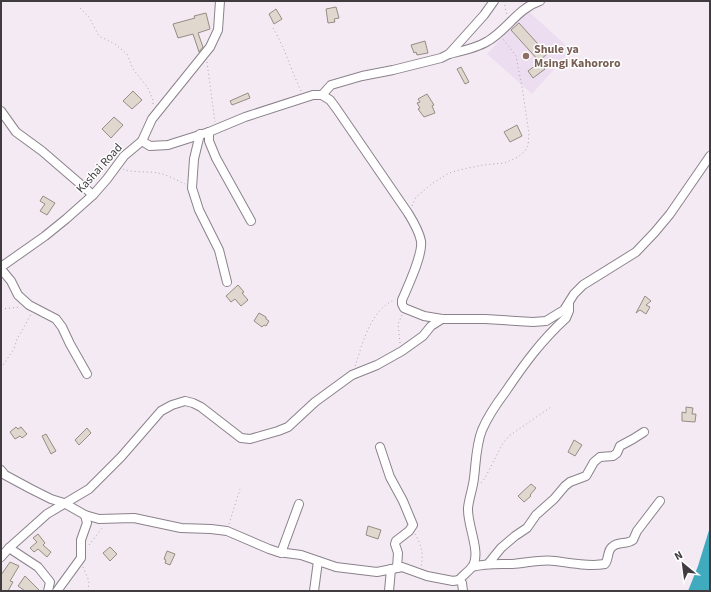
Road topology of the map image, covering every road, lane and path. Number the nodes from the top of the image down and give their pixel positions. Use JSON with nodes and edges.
{"nodes":[{"id":1,"x":220,"y":1,"type":"edge"},
{"id":2,"x":494,"y":1,"type":"edge"},
{"id":3,"x":504,"y":1,"type":"edge"},
{"id":4,"x":540,"y":1,"type":"edge"},
{"id":5,"x":80,"y":8,"type":"dead end"},
{"id":6,"x":508,"y":26,"type":"junction"},
{"id":7,"x":273,"y":28,"type":"dead end"},
{"id":8,"x":499,"y":33,"type":"junction"},
{"id":9,"x":206,"y":54,"type":"junction"},
{"id":10,"x":449,"y":54,"type":"junction"},
{"id":11,"x":322,"y":95,"type":"junction"},
{"id":12,"x":303,"y":97,"type":"junction"},
{"id":13,"x":152,"y":106,"type":"dead end"},
{"id":14,"x":1,"y":111,"type":"edge"},
{"id":15,"x":212,"y":130,"type":"junction"},
{"id":16,"x":200,"y":134,"type":"junction"},
{"id":17,"x":142,"y":141,"type":"junction"},
{"id":18,"x":710,"y":156,"type":"edge"},
{"id":19,"x":116,"y":167,"type":"junction"},
{"id":20,"x":192,"y":188,"type":"junction"},
{"id":21,"x":93,"y":195,"type":"junction"},
{"id":22,"x":408,"y":214,"type":"junction"},
{"id":23,"x":251,"y":221,"type":"dead end"},
{"id":24,"x":1,"y":268,"type":"edge"},
{"id":25,"x":227,"y":282,"type":"dead end"},
{"id":26,"x":404,"y":296,"type":"junction"},
{"id":27,"x":570,"y":303,"type":"junction"},
{"id":28,"x":32,"y":307,"type":"junction"},
{"id":29,"x":404,"y":308,"type":"junction"},
{"id":30,"x":1,"y":309,"type":"edge"},
{"id":31,"x":442,"y":319,"type":"junction"},
{"id":32,"x":402,"y":351,"type":"junction"},
{"id":33,"x":1,"y":368,"type":"edge"},
{"id":34,"x":87,"y":374,"type":"dead end"},
{"id":35,"x":352,"y":375,"type":"junction"},
{"id":36,"x":550,"y":407,"type":"dead end"},
{"id":37,"x":644,"y":432,"type":"dead end"},
{"id":38,"x":380,"y":447,"type":"dead end"},
{"id":39,"x":1,"y":470,"type":"edge"},
{"id":40,"x":480,"y":484,"type":"dead end"},
{"id":41,"x":240,"y":489,"type":"dead end"},
{"id":42,"x":660,"y":501,"type":"dead end"},
{"id":43,"x":64,"y":503,"type":"junction"},
{"id":44,"x":299,"y":504,"type":"dead end"},
{"id":45,"x":85,"y":515,"type":"junction"},
{"id":46,"x":107,"y":519,"type":"junction"},
{"id":47,"x":412,"y":528,"type":"junction"},
{"id":48,"x":227,"y":531,"type":"junction"},
{"id":49,"x":9,"y":548,"type":"junction"},
{"id":50,"x":280,"y":552,"type":"junction"},
{"id":51,"x":1,"y":557,"type":"edge"},
{"id":52,"x":80,"y":558,"type":"junction"},
{"id":53,"x":318,"y":561,"type":"junction"},
{"id":54,"x":488,"y":564,"type":"junction"},
{"id":55,"x":472,"y":567,"type":"junction"},
{"id":56,"x":394,"y":568,"type":"junction"},
{"id":57,"x":420,"y":574,"type":"junction"},
{"id":58,"x":459,"y":580,"type":"junction"},
{"id":59,"x":48,"y":591,"type":"edge"},
{"id":60,"x":57,"y":591,"type":"edge"},
{"id":61,"x":88,"y":591,"type":"edge"},
{"id":62,"x":314,"y":591,"type":"edge"},
{"id":63,"x":389,"y":591,"type":"edge"},
{"id":64,"x":463,"y":591,"type":"edge"}],
"edges":[{"from":1,"to":9,"type":"street","name":"Kashai Road"},
{"from":2,"to":10,"type":"street"},
{"from":3,"to":6,"type":"path"},
{"from":4,"to":6,"type":"street"},
{"from":5,"to":13,"type":"path"},
{"from":6,"to":8,"type":"street"},
{"from":7,"to":12,"type":"path"},
{"from":8,"to":10,"type":"street"},
{"from":8,"to":22,"type":"path"},
{"from":9,"to":15,"type":"path"},
{"from":9,"to":17,"type":"street","name":"Kashai Road"},
{"from":10,"to":11,"type":"street"},
{"from":11,"to":12,"type":"street"},
{"from":11,"to":22,"type":"street"},
{"from":12,"to":15,"type":"street"},
{"from":14,"to":21,"type":"street"},
{"from":15,"to":16,"type":"street"},
{"from":15,"to":23,"type":"street"},
{"from":16,"to":17,"type":"street"},
{"from":16,"to":20,"type":"street"},
{"from":17,"to":19,"type":"street","name":"Kashai Road"},
{"from":18,"to":27,"type":"street"},
{"from":19,"to":20,"type":"path"},
{"from":19,"to":21,"type":"street","name":"Kashai Road"},
{"from":20,"to":25,"type":"street"},
{"from":21,"to":24,"type":"street","name":"Kashai Road"},
{"from":22,"to":26,"type":"street"},
{"from":24,"to":28,"type":"street"},
{"from":26,"to":29,"type":"street"},
{"from":26,"to":35,"type":"path"},
{"from":27,"to":31,"type":"street"},
{"from":27,"to":55,"type":"street"},
{"from":28,"to":30,"type":"path"},
{"from":28,"to":33,"type":"path"},
{"from":28,"to":34,"type":"street"},
{"from":29,"to":31,"type":"street"},
{"from":29,"to":32,"type":"path"},
{"from":31,"to":32,"type":"street"},
{"from":32,"to":35,"type":"street"},
{"from":35,"to":43,"type":"street"},
{"from":36,"to":40,"type":"path"},
{"from":37,"to":54,"type":"street"},
{"from":38,"to":47,"type":"street"},
{"from":39,"to":43,"type":"street"},
{"from":41,"to":48,"type":"path"},
{"from":42,"to":54,"type":"street"},
{"from":43,"to":45,"type":"street"},
{"from":43,"to":49,"type":"street"},
{"from":44,"to":50,"type":"street"},
{"from":45,"to":46,"type":"street"},
{"from":45,"to":52,"type":"street"},
{"from":46,"to":48,"type":"street"},
{"from":46,"to":52,"type":"path"},
{"from":47,"to":56,"type":"street"},
{"from":47,"to":57,"type":"path"},
{"from":48,"to":50,"type":"street"},
{"from":49,"to":51,"type":"street"},
{"from":49,"to":59,"type":"street"},
{"from":50,"to":53,"type":"street"},
{"from":52,"to":60,"type":"street"},
{"from":52,"to":61,"type":"path"},
{"from":53,"to":56,"type":"street"},
{"from":53,"to":62,"type":"street"},
{"from":54,"to":55,"type":"street"},
{"from":55,"to":58,"type":"street"},
{"from":56,"to":57,"type":"street"},
{"from":56,"to":63,"type":"street"},
{"from":57,"to":58,"type":"street"},
{"from":58,"to":64,"type":"street"}]}
